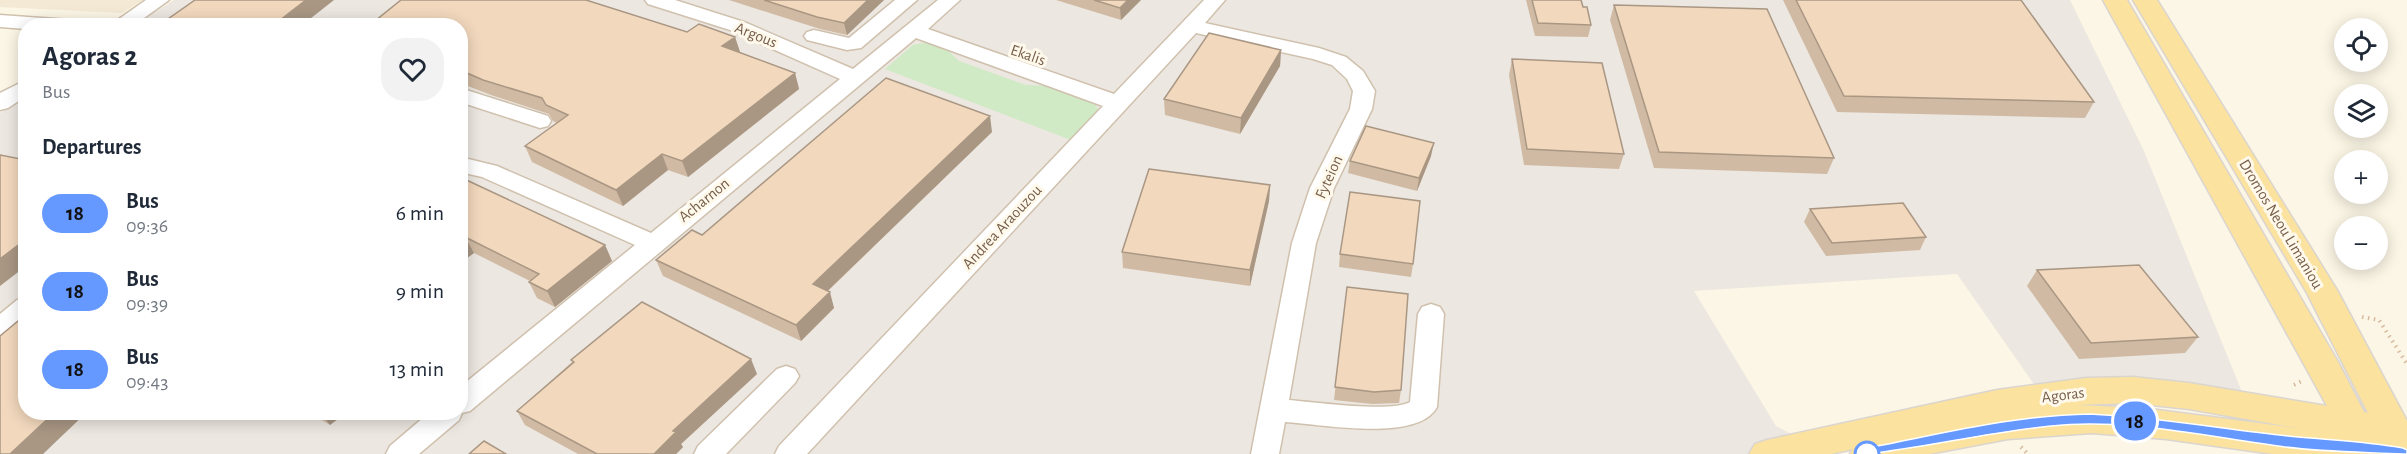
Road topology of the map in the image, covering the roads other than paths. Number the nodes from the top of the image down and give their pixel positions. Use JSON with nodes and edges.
{"nodes":[{"id":1,"x":159,"y":0,"type":"edge"},
{"id":2,"x":655,"y":0,"type":"edge"},
{"id":3,"x":907,"y":0,"type":"edge"},
{"id":4,"x":950,"y":0,"type":"edge"},
{"id":5,"x":1215,"y":0,"type":"edge"},
{"id":6,"x":2115,"y":0,"type":"edge"},
{"id":7,"x":2145,"y":0,"type":"edge"},
{"id":8,"x":131,"y":18,"type":"edge"},
{"id":9,"x":0,"y":21,"type":"edge"},
{"id":10,"x":18,"y":22,"type":"edge"},
{"id":11,"x":921,"y":25,"type":"junction"},
{"id":12,"x":1192,"y":26,"type":"junction"},
{"id":13,"x":814,"y":36,"type":"dead end"},
{"id":14,"x":855,"y":78,"type":"junction"},
{"id":15,"x":18,"y":91,"type":"edge"},
{"id":16,"x":1123,"y":97,"type":"junction"},
{"id":17,"x":468,"y":98,"type":"edge"},
{"id":18,"x":0,"y":103,"type":"edge"},
{"id":19,"x":540,"y":121,"type":"dead end"},
{"id":20,"x":468,"y":166,"type":"edge"},
{"id":21,"x":652,"y":243,"type":"junction"},
{"id":22,"x":18,"y":313,"type":"edge"},
{"id":23,"x":1431,"y":314,"type":"dead end"},
{"id":24,"x":0,"y":328,"type":"edge"},
{"id":25,"x":2326,"y":371,"type":"junction"},
{"id":26,"x":786,"y":376,"type":"dead end"},
{"id":27,"x":468,"y":396,"type":"edge"},
{"id":28,"x":2254,"y":407,"type":"junction"},
{"id":29,"x":1274,"y":410,"type":"junction"},
{"id":30,"x":440,"y":420,"type":"edge"},
{"id":31,"x":2361,"y":442,"type":"edge"},
{"id":32,"x":2402,"y":447,"type":"edge"},
{"id":33,"x":2303,"y":448,"type":"edge"},
{"id":34,"x":400,"y":454,"type":"edge"},
{"id":35,"x":708,"y":454,"type":"edge"},
{"id":36,"x":789,"y":454,"type":"edge"},
{"id":37,"x":1265,"y":454,"type":"edge"},
{"id":38,"x":1767,"y":454,"type":"edge"},
{"id":39,"x":1868,"y":454,"type":"edge"}],
"edges":[{"from":1,"to":8,"type":"street"},
{"from":2,"to":14,"type":"street","name":"Argous"},
{"from":3,"to":13,"type":"street"},
{"from":4,"to":11,"type":"street","name":"Acharnon"},
{"from":5,"to":12,"type":"street","name":"Andrea Araouzou"},
{"from":6,"to":25,"type":"main road","name":"Dromos Neou Limaniou"},
{"from":7,"to":32,"type":"main road","name":"Dromos Neou Limaniou"},
{"from":9,"to":10,"type":"street"},
{"from":11,"to":14,"type":"street","name":"Acharnon"},
{"from":11,"to":16,"type":"street"},
{"from":12,"to":16,"type":"street","name":"Andrea Araouzou"},
{"from":12,"to":29,"type":"street","name":"Fyteion"},
{"from":14,"to":21,"type":"street","name":"Acharnon"},
{"from":15,"to":18,"type":"street"},
{"from":16,"to":36,"type":"street","name":"Andrea Araouzou"},
{"from":17,"to":19,"type":"street"},
{"from":20,"to":21,"type":"street"},
{"from":21,"to":27,"type":"street","name":"Acharnon"},
{"from":22,"to":24,"type":"street"},
{"from":23,"to":29,"type":"street"},
{"from":25,"to":28,"type":"main road"},
{"from":25,"to":31,"type":"main road","name":"Dromos Neou Limaniou"},
{"from":26,"to":35,"type":"street"},
{"from":28,"to":31,"type":"main road","name":"Agoras"},
{"from":28,"to":38,"type":"main road","name":"Agoras"},
{"from":29,"to":37,"type":"street","name":"Fyteion"},
{"from":30,"to":34,"type":"street"},
{"from":31,"to":32,"type":"main road","name":"Agoras"},
{"from":31,"to":33,"type":"main road","name":"Agoras"},
{"from":33,"to":39,"type":"main road","name":"Agoras"}]}
